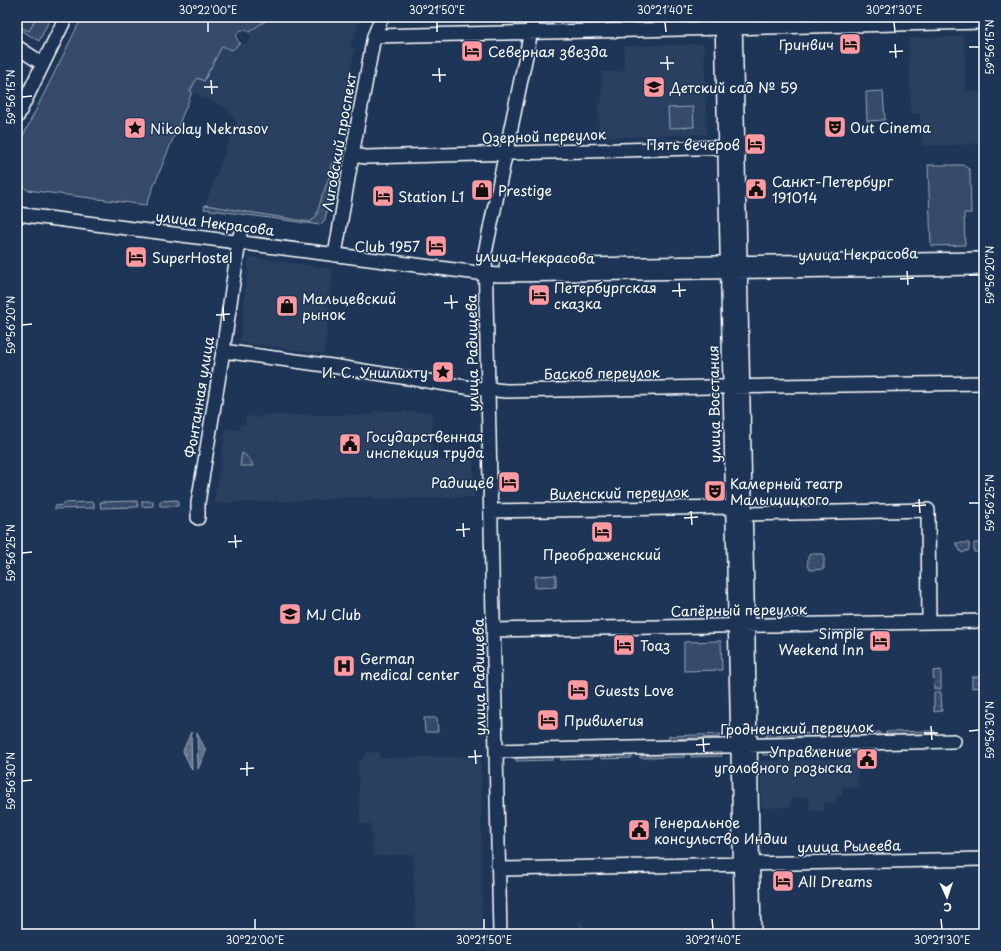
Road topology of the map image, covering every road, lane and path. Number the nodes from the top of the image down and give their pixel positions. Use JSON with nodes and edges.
{"nodes":[{"id":1,"x":66,"y":17,"type":"edge"},
{"id":2,"x":373,"y":17,"type":"edge"},
{"id":3,"x":382,"y":17,"type":"edge"},
{"id":4,"x":534,"y":17,"type":"edge"},
{"id":5,"x":984,"y":22,"type":"edge"},
{"id":6,"x":728,"y":23,"type":"edge"},
{"id":7,"x":531,"y":33,"type":"junction"},
{"id":8,"x":374,"y":36,"type":"junction"},
{"id":9,"x":17,"y":47,"type":"edge"},
{"id":10,"x":43,"y":64,"type":"junction"},
{"id":11,"x":17,"y":117,"type":"edge"},
{"id":12,"x":731,"y":147,"type":"junction"},
{"id":13,"x":506,"y":153,"type":"junction"},
{"id":14,"x":352,"y":155,"type":"junction"},
{"id":15,"x":17,"y":206,"type":"edge"},
{"id":16,"x":17,"y":214,"type":"edge"},
{"id":17,"x":240,"y":238,"type":"junction"},
{"id":18,"x":336,"y":251,"type":"junction"},
{"id":19,"x":984,"y":259,"type":"edge"},
{"id":20,"x":733,"y":268,"type":"junction"},
{"id":21,"x":984,"y":268,"type":"edge"},
{"id":22,"x":486,"y":270,"type":"junction"},
{"id":23,"x":223,"y":351,"type":"junction"},
{"id":24,"x":984,"y":383,"type":"edge"},
{"id":25,"x":736,"y":386,"type":"junction"},
{"id":26,"x":488,"y":390,"type":"junction"},
{"id":27,"x":732,"y":507,"type":"junction"},
{"id":28,"x":491,"y":511,"type":"junction"},
{"id":29,"x":745,"y":514,"type":"junction"},
{"id":30,"x":198,"y":518,"type":"dead end"},
{"id":31,"x":984,"y":621,"type":"edge"},
{"id":32,"x":929,"y":622,"type":"junction"},
{"id":33,"x":741,"y":625,"type":"junction"},
{"id":34,"x":494,"y":630,"type":"junction"},
{"id":35,"x":954,"y":741,"type":"dead end"},
{"id":36,"x":744,"y":745,"type":"junction"},
{"id":37,"x":496,"y":751,"type":"junction"},
{"id":38,"x":984,"y":859,"type":"edge"},
{"id":39,"x":746,"y":864,"type":"junction"},
{"id":40,"x":499,"y":869,"type":"junction"},
{"id":41,"x":500,"y":934,"type":"edge"},
{"id":42,"x":742,"y":934,"type":"edge"},
{"id":43,"x":754,"y":934,"type":"edge"}],
"edges":[{"from":1,"to":10,"type":"street"},
{"from":2,"to":8,"type":"street","name":"Лиговский проспект"},
{"from":3,"to":8,"type":"street","name":"Лиговский проспект"},
{"from":4,"to":7,"type":"street","name":"улица Радищева"},
{"from":5,"to":6,"type":"street"},
{"from":6,"to":7,"type":"street"},
{"from":6,"to":12,"type":"street","name":"улица Восстания"},
{"from":7,"to":8,"type":"street"},
{"from":7,"to":13,"type":"street","name":"улица Радищева"},
{"from":8,"to":14,"type":"street","name":"Лиговский проспект"},
{"from":9,"to":10,"type":"street"},
{"from":10,"to":11,"type":"street"},
{"from":12,"to":13,"type":"street","name":"Озерной переулок"},
{"from":12,"to":20,"type":"street","name":"улица Восстания"},
{"from":13,"to":14,"type":"street","name":"Озерной переулок"},
{"from":13,"to":22,"type":"street","name":"улица Радищева"},
{"from":14,"to":18,"type":"street","name":"Лиговский проспект"},
{"from":15,"to":17,"type":"street","name":"улица Некрасова"},
{"from":16,"to":17,"type":"street","name":"улица Некрасова"},
{"from":17,"to":18,"type":"street","name":"улица Некрасова"},
{"from":17,"to":23,"type":"street","name":"Фонтанная улица"},
{"from":18,"to":22,"type":"street","name":"улица Некрасова"},
{"from":19,"to":20,"type":"street","name":"улица Некрасова"},
{"from":20,"to":21,"type":"street","name":"улица Некрасова"},
{"from":20,"to":22,"type":"street","name":"улица Некрасова"},
{"from":20,"to":25,"type":"street","name":"улица Восстания"},
{"from":22,"to":26,"type":"street","name":"улица Радищева"},
{"from":23,"to":26,"type":"street","name":"Басков переулок"},
{"from":23,"to":30,"type":"street","name":"Фонтанная улица"},
{"from":24,"to":25,"type":"street","name":"Басков переулок"},
{"from":25,"to":26,"type":"street","name":"Басков переулок"},
{"from":25,"to":27,"type":"street","name":"улица Восстания"},
{"from":25,"to":29,"type":"street","name":"улица Восстания"},
{"from":26,"to":28,"type":"street","name":"улица Радищева"},
{"from":27,"to":28,"type":"street","name":"Виленский переулок"},
{"from":27,"to":29,"type":"street","name":"Виленский переулок"},
{"from":27,"to":33,"type":"street","name":"улица Восстания"},
{"from":28,"to":34,"type":"street","name":"улица Радищева"},
{"from":29,"to":32,"type":"street"},
{"from":29,"to":33,"type":"street","name":"улица Восстания"},
{"from":31,"to":32,"type":"street","name":"Сапёрный переулок"},
{"from":32,"to":33,"type":"street","name":"Сапёрный переулок"},
{"from":33,"to":34,"type":"street","name":"Сапёрный переулок"},
{"from":33,"to":36,"type":"street","name":"улица Восстания"},
{"from":34,"to":37,"type":"street","name":"улица Радищева"},
{"from":35,"to":36,"type":"street","name":"Гродненский переулок"},
{"from":36,"to":37,"type":"street","name":"Гродненский переулок"},
{"from":36,"to":39,"type":"street","name":"улица Восстания"},
{"from":37,"to":40,"type":"street","name":"улица Радищева"},
{"from":38,"to":39,"type":"street","name":"улица Рылеева"},
{"from":39,"to":40,"type":"street","name":"улица Рылеева"},
{"from":39,"to":42,"type":"street","name":"улица Восстания"},
{"from":39,"to":43,"type":"street","name":"улица Восстания"},
{"from":40,"to":41,"type":"street","name":"улица Радищева"}]}
